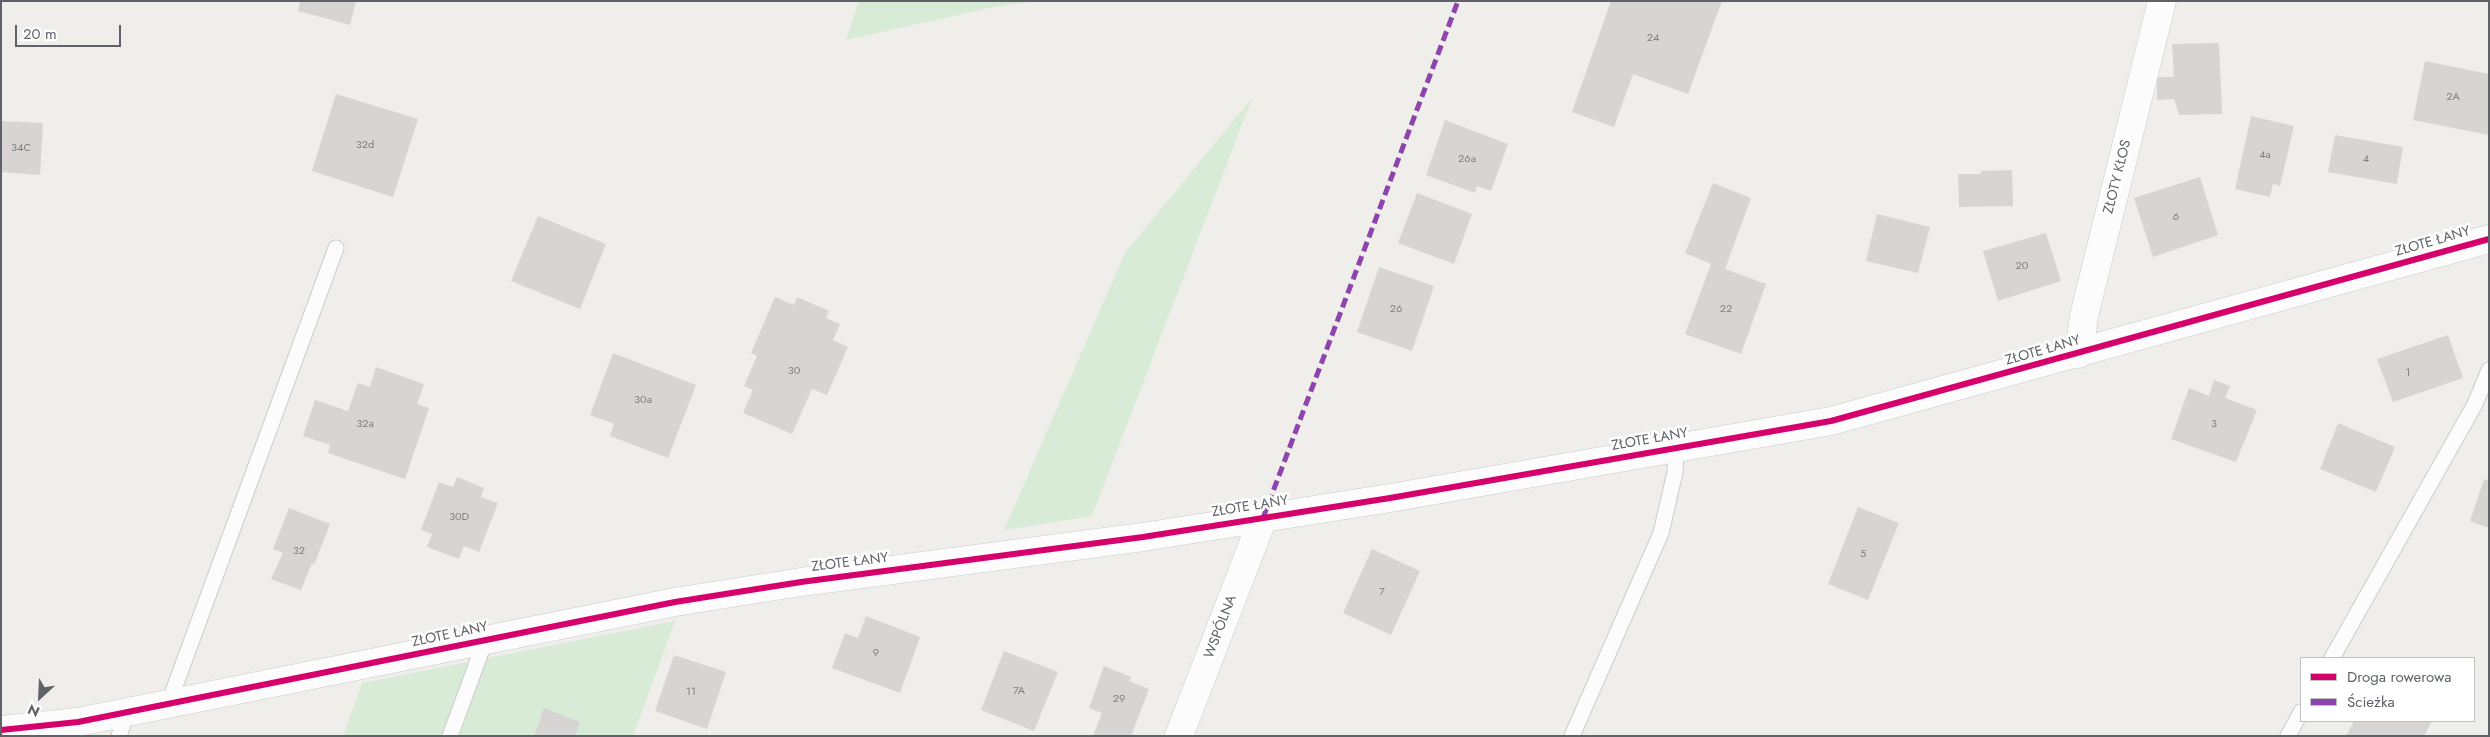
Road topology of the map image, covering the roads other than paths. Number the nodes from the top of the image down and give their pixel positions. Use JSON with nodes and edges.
{"nodes":[{"id":1,"x":2162,"y":1,"type":"edge"},
{"id":2,"x":2489,"y":239,"type":"edge"},
{"id":3,"x":336,"y":248,"type":"dead end"},
{"id":4,"x":2079,"y":354,"type":"junction"},
{"id":5,"x":2489,"y":370,"type":"edge"},
{"id":6,"x":1676,"y":448,"type":"junction"},
{"id":7,"x":1263,"y":518,"type":"junction"},
{"id":8,"x":485,"y":641,"type":"junction"},
{"id":9,"x":2333,"y":657,"type":"edge"},
{"id":10,"x":168,"y":704,"type":"junction"},
{"id":11,"x":2300,"y":714,"type":"edge"},
{"id":12,"x":123,"y":724,"type":"edge"},
{"id":13,"x":1,"y":730,"type":"edge"},
{"id":14,"x":450,"y":736,"type":"edge"},
{"id":15,"x":1179,"y":736,"type":"edge"},
{"id":16,"x":1572,"y":736,"type":"edge"},
{"id":17,"x":2288,"y":736,"type":"edge"}],
"edges":[{"from":1,"to":4,"type":"street","name":"ZŁOTY KŁOS"},
{"from":2,"to":4,"type":"street","name":"ZŁOTE ŁANY"},
{"from":3,"to":10,"type":"lane"},
{"from":4,"to":6,"type":"street","name":"ZŁOTE ŁANY"},
{"from":5,"to":9,"type":"lane"},
{"from":6,"to":7,"type":"street","name":"ZŁOTE ŁANY"},
{"from":6,"to":16,"type":"lane"},
{"from":7,"to":8,"type":"street","name":"ZŁOTE ŁANY"},
{"from":7,"to":15,"type":"street","name":"WSPÓLNA"},
{"from":8,"to":10,"type":"street","name":"ZŁOTE ŁANY"},
{"from":8,"to":14,"type":"lane"},
{"from":10,"to":12,"type":"street","name":"ZŁOTE ŁANY"},
{"from":11,"to":17,"type":"lane"},
{"from":12,"to":13,"type":"street","name":"ZŁOTE ŁANY"}]}
